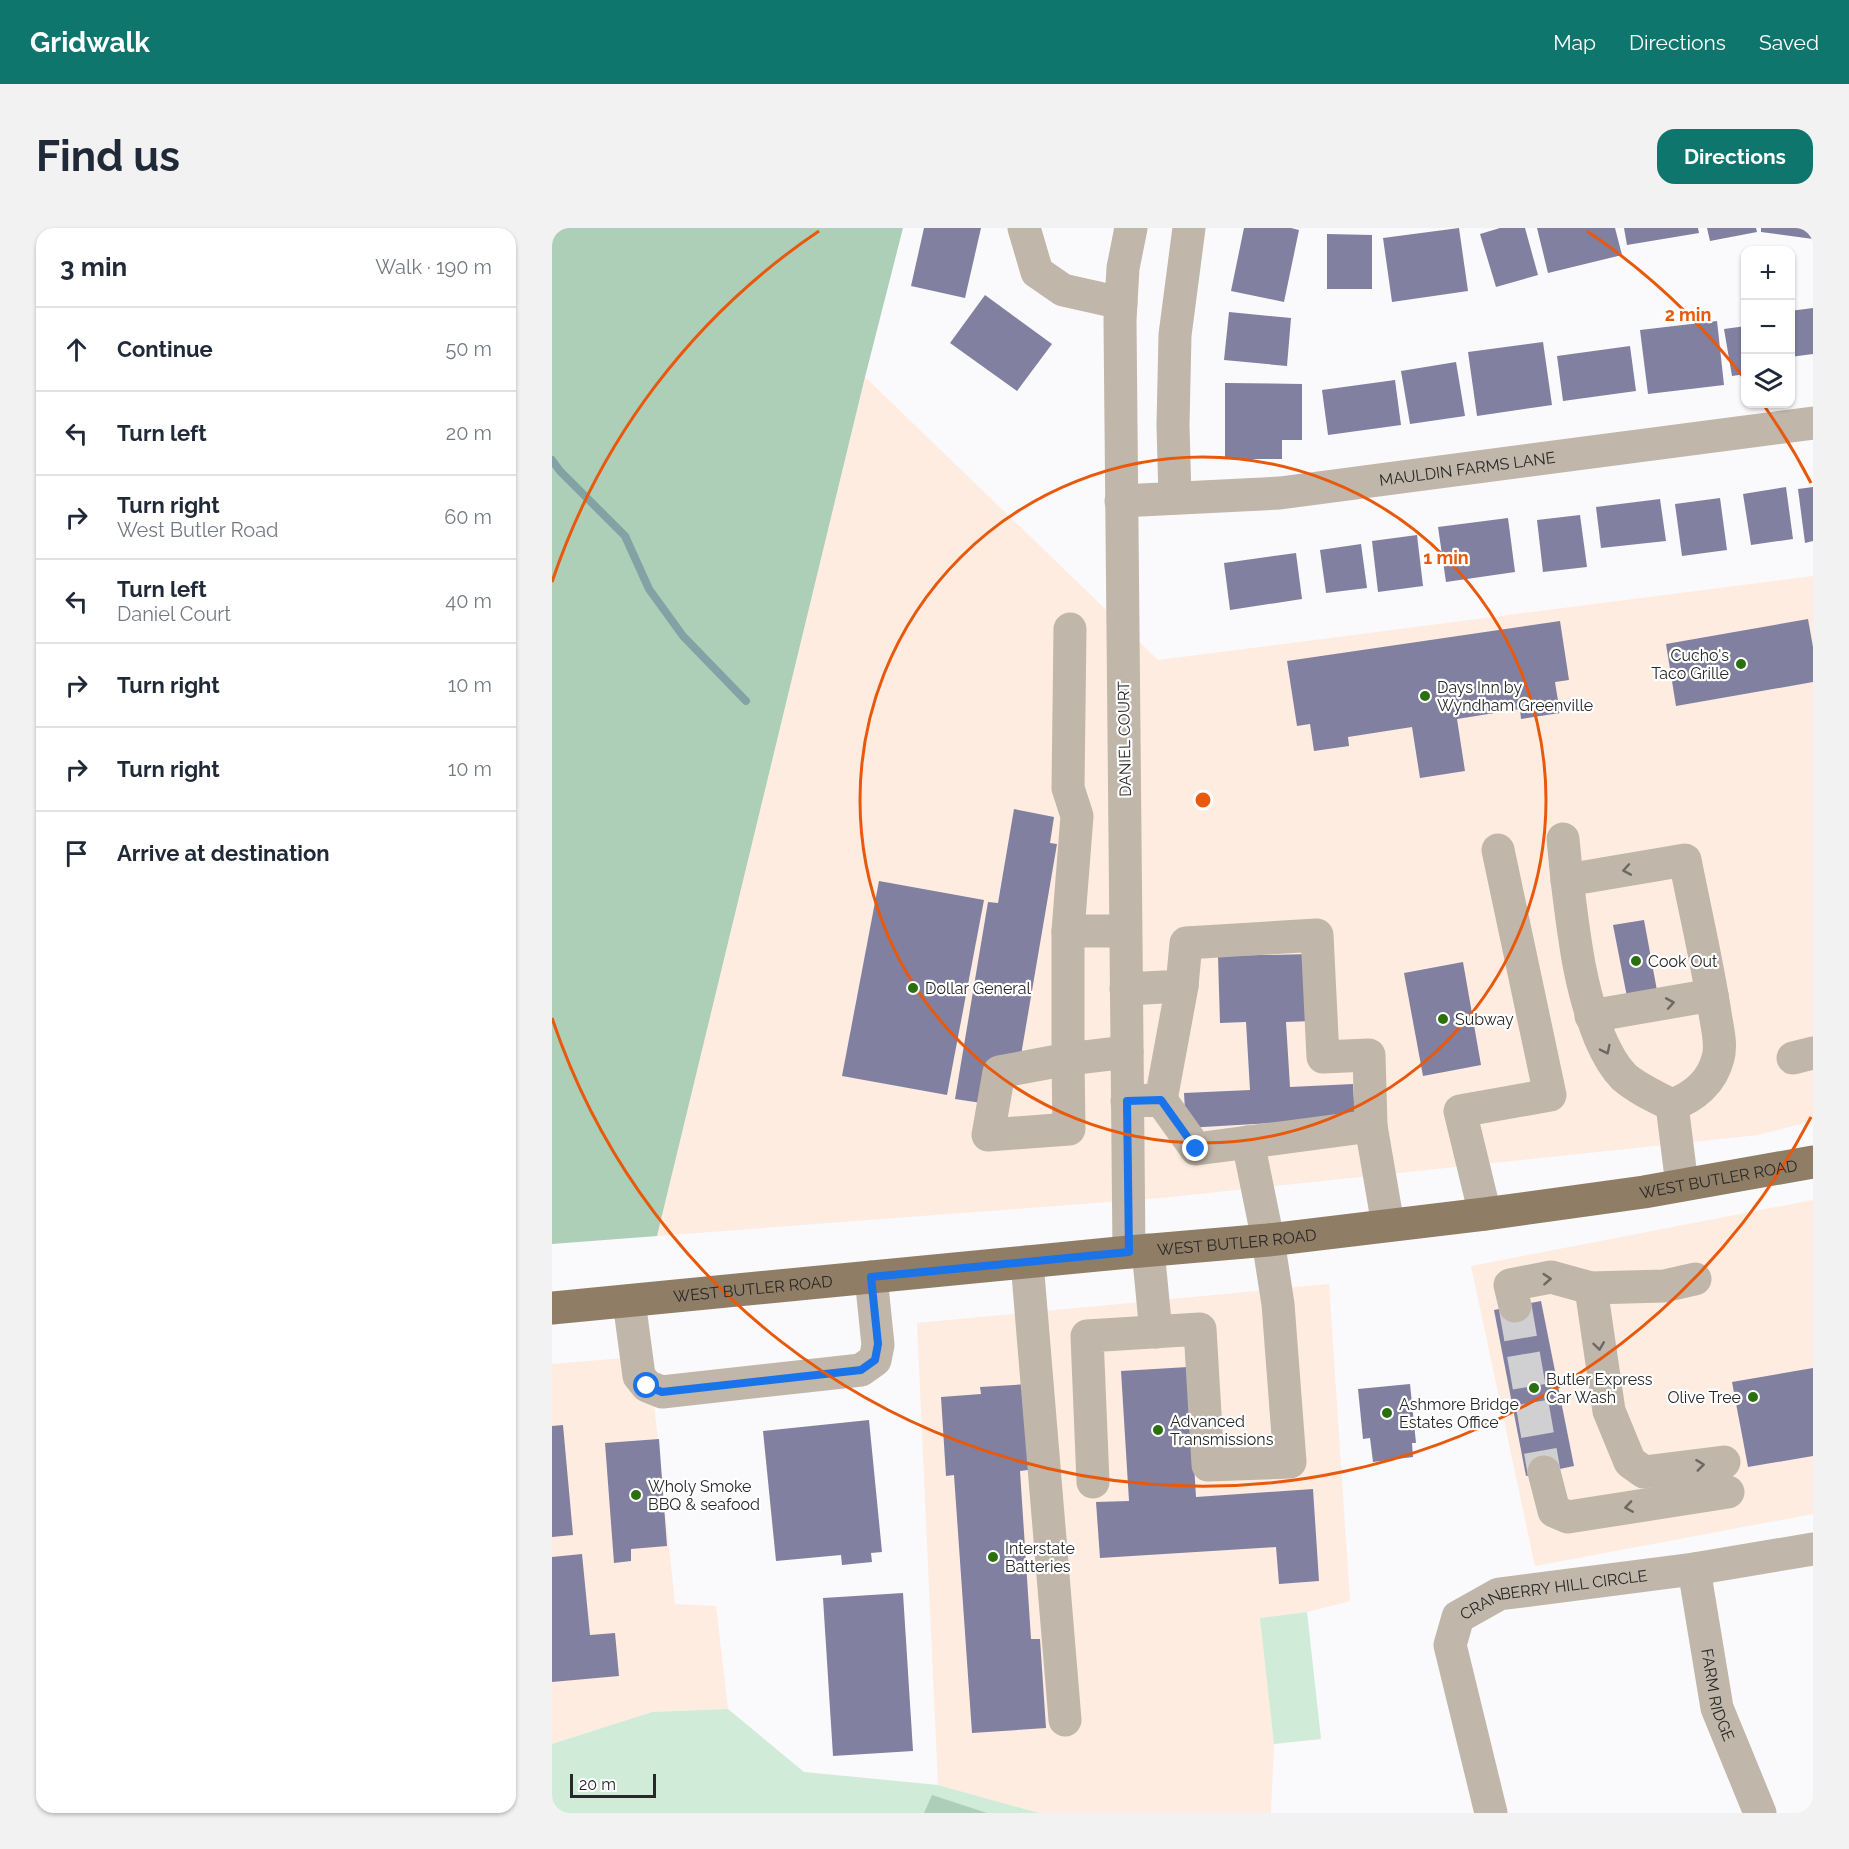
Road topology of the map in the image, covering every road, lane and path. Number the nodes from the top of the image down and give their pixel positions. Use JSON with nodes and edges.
{"nodes":[{"id":1,"x":1024,"y":228,"type":"edge"},
{"id":2,"x":1131,"y":228,"type":"edge"},
{"id":3,"x":1189,"y":228,"type":"edge"},
{"id":4,"x":1121,"y":303,"type":"junction"},
{"id":5,"x":1813,"y":423,"type":"edge"},
{"id":6,"x":1175,"y":498,"type":"junction"},
{"id":7,"x":1121,"y":501,"type":"junction"},
{"id":8,"x":1071,"y":629,"type":"dead end"},
{"id":9,"x":1077,"y":816,"type":"junction"},
{"id":10,"x":1124,"y":816,"type":"junction"},
{"id":11,"x":1563,"y":839,"type":"dead end"},
{"id":12,"x":1498,"y":850,"type":"dead end"},
{"id":13,"x":1567,"y":880,"type":"junction"},
{"id":14,"x":1068,"y":931,"type":"junction"},
{"id":15,"x":1125,"y":931,"type":"junction"},
{"id":16,"x":1182,"y":986,"type":"junction"},
{"id":17,"x":1126,"y":989,"type":"junction"},
{"id":18,"x":1712,"y":995,"type":"junction"},
{"id":19,"x":1591,"y":1016,"type":"junction"},
{"id":20,"x":1127,"y":1052,"type":"junction"},
{"id":21,"x":1161,"y":1100,"type":"junction"},
{"id":22,"x":1127,"y":1101,"type":"junction"},
{"id":23,"x":1672,"y":1105,"type":"junction"},
{"id":24,"x":1371,"y":1126,"type":"junction"},
{"id":25,"x":1248,"y":1142,"type":"junction"},
{"id":26,"x":1813,"y":1162,"type":"edge"},
{"id":27,"x":1682,"y":1185,"type":"junction"},
{"id":28,"x":1485,"y":1214,"type":"junction"},
{"id":29,"x":1388,"y":1225,"type":"junction"},
{"id":30,"x":1268,"y":1240,"type":"junction"},
{"id":31,"x":1139,"y":1251,"type":"junction"},
{"id":32,"x":1027,"y":1262,"type":"junction"},
{"id":33,"x":871,"y":1277,"type":"junction"},
{"id":34,"x":1695,"y":1279,"type":"dead end"},
{"id":35,"x":1591,"y":1288,"type":"junction"},
{"id":36,"x":629,"y":1301,"type":"junction"},
{"id":37,"x":1515,"y":1306,"type":"tunnel mouth"},
{"id":38,"x":552,"y":1308,"type":"edge"},
{"id":39,"x":1156,"y":1332,"type":"junction"},
{"id":40,"x":1544,"y":1472,"type":"tunnel mouth"},
{"id":41,"x":1093,"y":1482,"type":"dead end"},
{"id":42,"x":1813,"y":1549,"type":"edge"},
{"id":43,"x":1694,"y":1569,"type":"junction"},
{"id":44,"x":1065,"y":1720,"type":"dead end"},
{"id":45,"x":1491,"y":1813,"type":"edge"},
{"id":46,"x":1760,"y":1813,"type":"edge"}],
"edges":[{"from":1,"to":4,"type":"street"},
{"from":2,"to":4,"type":"street","name":"DANIEL COURT"},
{"from":3,"to":6,"type":"street"},
{"from":4,"to":7,"type":"street","name":"DANIEL COURT"},
{"from":5,"to":6,"type":"street","name":"MAULDIN FARMS LANE"},
{"from":6,"to":7,"type":"street","name":"MAULDIN FARMS LANE"},
{"from":7,"to":10,"type":"street","name":"DANIEL COURT"},
{"from":8,"to":9,"type":"street"},
{"from":9,"to":10,"type":"street"},
{"from":9,"to":14,"type":"street"},
{"from":10,"to":15,"type":"street","name":"DANIEL COURT"},
{"from":11,"to":13,"type":"street"},
{"from":12,"to":28,"type":"street"},
{"from":18,"to":13,"type":"street","one_way":true},
{"from":13,"to":19,"type":"street"},
{"from":14,"to":15,"type":"street"},
{"from":14,"to":20,"type":"street"},
{"from":15,"to":17,"type":"street","name":"DANIEL COURT"},
{"from":16,"to":17,"type":"street"},
{"from":16,"to":21,"type":"street"},
{"from":16,"to":24,"type":"street"},
{"from":17,"to":20,"type":"street","name":"DANIEL COURT"},
{"from":19,"to":18,"type":"street","one_way":true},
{"from":18,"to":23,"type":"street"},
{"from":19,"to":23,"type":"street","one_way":true},
{"from":20,"to":22,"type":"street","name":"DANIEL COURT"},
{"from":21,"to":22,"type":"street"},
{"from":21,"to":25,"type":"street"},
{"from":22,"to":31,"type":"street","name":"DANIEL COURT"},
{"from":23,"to":27,"type":"street"},
{"from":24,"to":25,"type":"street"},
{"from":24,"to":29,"type":"street"},
{"from":25,"to":30,"type":"street"},
{"from":26,"to":27,"type":"main road","name":"WEST BUTLER ROAD"},
{"from":27,"to":28,"type":"main road","name":"WEST BUTLER ROAD"},
{"from":28,"to":29,"type":"main road","name":"WEST BUTLER ROAD"},
{"from":29,"to":30,"type":"main road","name":"WEST BUTLER ROAD"},
{"from":30,"to":31,"type":"main road","name":"WEST BUTLER ROAD"},
{"from":30,"to":39,"type":"street"},
{"from":31,"to":32,"type":"main road","name":"WEST BUTLER ROAD"},
{"from":31,"to":39,"type":"street","name":"DANIEL COURT"},
{"from":32,"to":33,"type":"main road","name":"WEST BUTLER ROAD"},
{"from":32,"to":44,"type":"street"},
{"from":33,"to":36,"type":"main road","name":"WEST BUTLER ROAD"},
{"from":33,"to":36,"type":"street"},
{"from":34,"to":35,"type":"street"},
{"from":37,"to":35,"type":"street","one_way":true},
{"from":35,"to":40,"type":"street","one_way":true},
{"from":36,"to":38,"type":"main road","name":"WEST BUTLER ROAD"},
{"from":39,"to":41,"type":"street"},
{"from":42,"to":43,"type":"street","name":"CRANBERRY HILL CIRCLE"},
{"from":43,"to":45,"type":"street","name":"CRANBERRY HILL CIRCLE"},
{"from":43,"to":46,"type":"street","name":"FARM RIDGE"}]}
